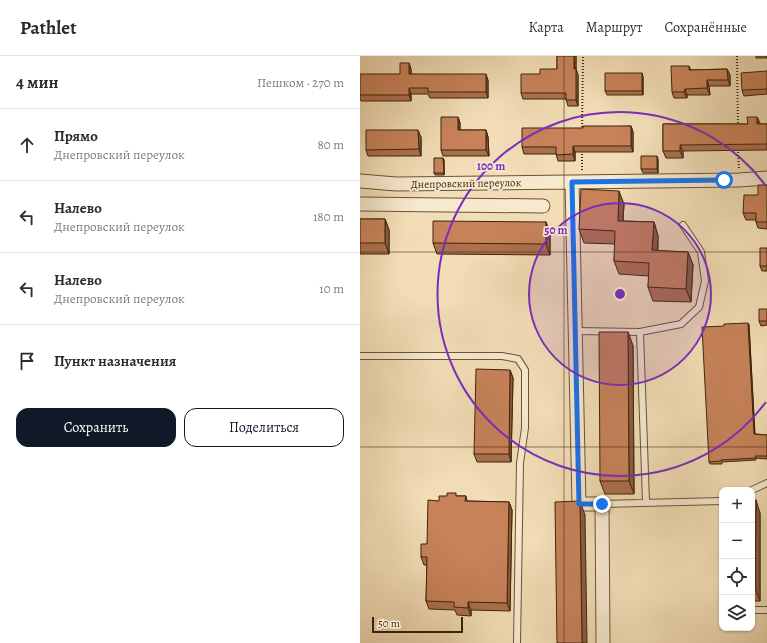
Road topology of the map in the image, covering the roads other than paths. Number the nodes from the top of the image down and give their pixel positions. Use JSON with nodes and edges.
{"nodes":[{"id":1,"x":767,"y":178,"type":"edge"},
{"id":2,"x":360,"y":181,"type":"edge"},
{"id":3,"x":577,"y":181,"type":"junction"},
{"id":4,"x":360,"y":204,"type":"edge"},
{"id":5,"x":543,"y":206,"type":"dead end"},
{"id":6,"x":683,"y":225,"type":"dead end"},
{"id":7,"x":575,"y":331,"type":"junction"},
{"id":8,"x":640,"y":332,"type":"junction"},
{"id":9,"x":360,"y":356,"type":"edge"},
{"id":10,"x":767,"y":484,"type":"edge"},
{"id":11,"x":755,"y":489,"type":"edge"},
{"id":12,"x":719,"y":501,"type":"edge"},
{"id":13,"x":646,"y":502,"type":"junction"},
{"id":14,"x":602,"y":504,"type":"junction"},
{"id":15,"x":755,"y":610,"type":"edge"},
{"id":16,"x":767,"y":610,"type":"edge"},
{"id":17,"x":517,"y":643,"type":"edge"},
{"id":18,"x":602,"y":643,"type":"edge"}],
"edges":[{"from":1,"to":3,"type":"street","name":"Днепровский переулок"},
{"from":2,"to":3,"type":"street","name":"Днепровский переулок"},
{"from":3,"to":7,"type":"street"},
{"from":4,"to":5,"type":"street","name":"Днепровский переулок"},
{"from":6,"to":8,"type":"lane"},
{"from":7,"to":8,"type":"lane"},
{"from":7,"to":14,"type":"street"},
{"from":8,"to":13,"type":"lane"},
{"from":9,"to":17,"type":"lane"},
{"from":10,"to":11,"type":"lane"},
{"from":12,"to":13,"type":"lane"},
{"from":13,"to":14,"type":"lane"},
{"from":14,"to":18,"type":"street"},
{"from":15,"to":16,"type":"lane"}]}
